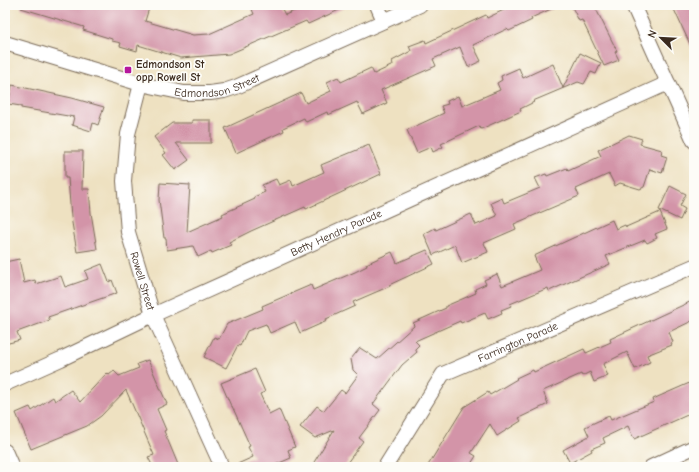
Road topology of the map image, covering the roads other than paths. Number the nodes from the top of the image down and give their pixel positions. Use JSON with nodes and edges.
{"nodes":[{"id":1,"x":377,"y":5,"type":"edge"},
{"id":2,"x":420,"y":5,"type":"edge"},
{"id":3,"x":633,"y":5,"type":"edge"},
{"id":4,"x":384,"y":21,"type":"junction"},
{"id":5,"x":5,"y":43,"type":"edge"},
{"id":6,"x":668,"y":83,"type":"junction"},
{"id":7,"x":141,"y":84,"type":"junction"},
{"id":8,"x":694,"y":141,"type":"edge"},
{"id":9,"x":694,"y":266,"type":"edge"},
{"id":10,"x":153,"y":314,"type":"junction"},
{"id":11,"x":5,"y":384,"type":"edge"},
{"id":12,"x":694,"y":447,"type":"edge"},
{"id":13,"x":5,"y":451,"type":"edge"},
{"id":14,"x":12,"y":467,"type":"edge"},
{"id":15,"x":222,"y":467,"type":"edge"},
{"id":16,"x":385,"y":467,"type":"edge"},
{"id":17,"x":651,"y":467,"type":"edge"}],
"edges":[{"from":1,"to":4,"type":"street"},
{"from":2,"to":4,"type":"street","name":"Edmondson Street"},
{"from":3,"to":6,"type":"street"},
{"from":4,"to":7,"type":"street","name":"Edmondson Street"},
{"from":5,"to":7,"type":"street","name":"Edmondson Street"},
{"from":6,"to":8,"type":"street"},
{"from":6,"to":10,"type":"street","name":"Betty Hendry Parade"},
{"from":7,"to":10,"type":"street","name":"Rowell Street"},
{"from":9,"to":16,"type":"street","name":"Farrington Parade"},
{"from":10,"to":11,"type":"street","name":"Betty Hendry Parade"},
{"from":10,"to":15,"type":"street","name":"Rowell Street"},
{"from":12,"to":17,"type":"street"},
{"from":13,"to":14,"type":"street"}]}
